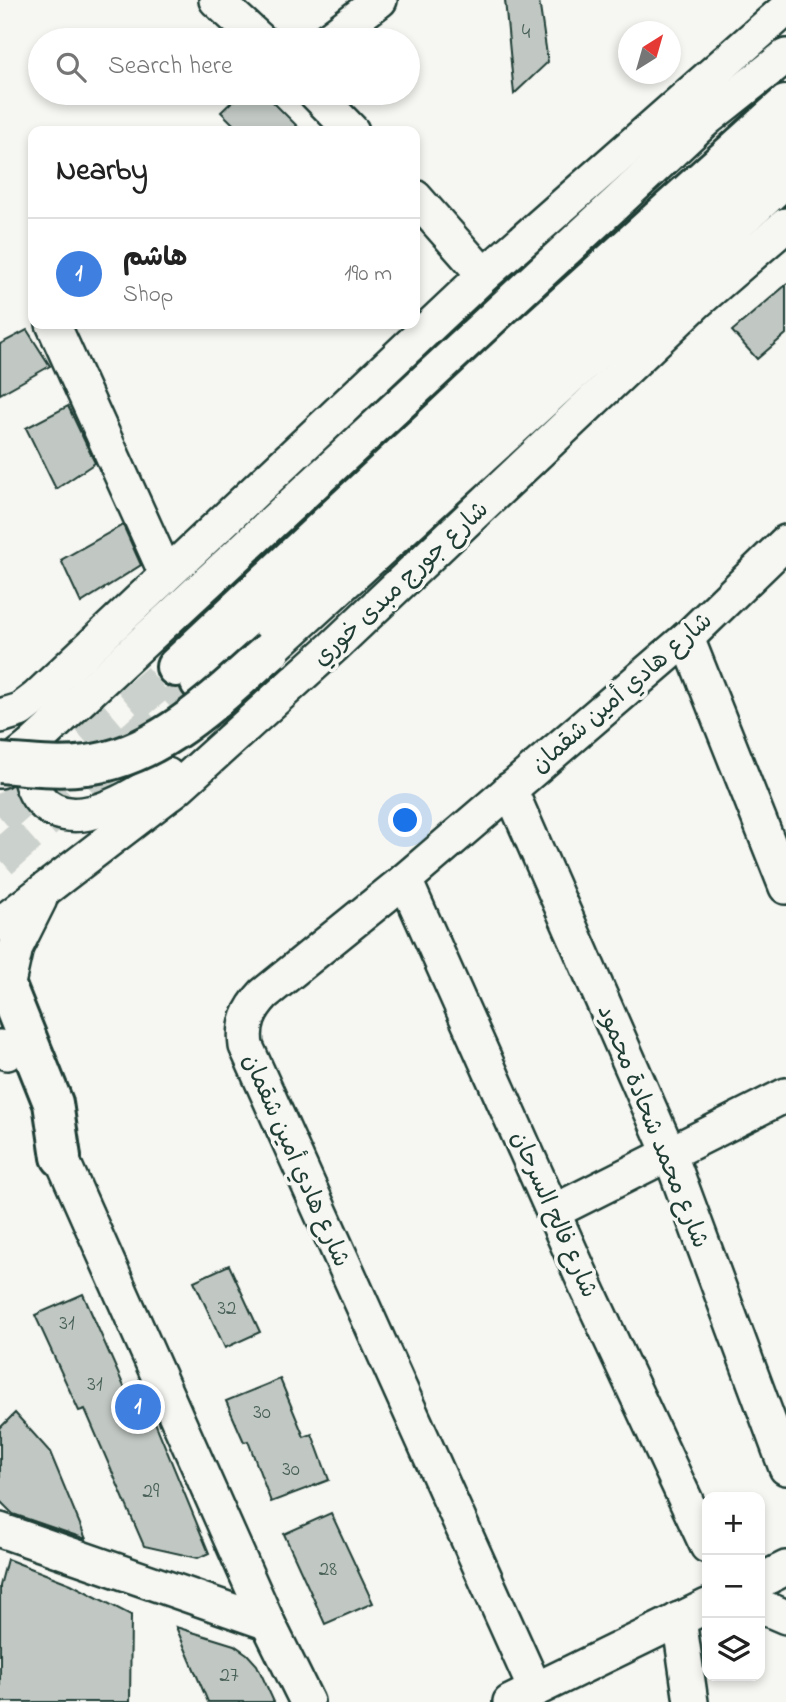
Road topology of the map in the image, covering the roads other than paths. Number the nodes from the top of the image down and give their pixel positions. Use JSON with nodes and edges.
{"nodes":[{"id":1,"x":216,"y":0,"type":"edge"},
{"id":2,"x":380,"y":0,"type":"edge"},
{"id":3,"x":786,"y":9,"type":"edge"},
{"id":4,"x":247,"y":28,"type":"edge"},
{"id":5,"x":343,"y":28,"type":"edge"},
{"id":6,"x":737,"y":52,"type":"junction"},
{"id":7,"x":786,"y":56,"type":"edge"},
{"id":8,"x":327,"y":105,"type":"edge"},
{"id":9,"x":786,"y":105,"type":"edge"},
{"id":10,"x":347,"y":126,"type":"edge"},
{"id":11,"x":786,"y":145,"type":"edge"},
{"id":12,"x":786,"y":180,"type":"edge"},
{"id":13,"x":420,"y":203,"type":"edge"},
{"id":14,"x":596,"y":221,"type":"junction"},
{"id":15,"x":786,"y":225,"type":"edge"},
{"id":16,"x":484,"y":275,"type":"junction"},
{"id":17,"x":56,"y":329,"type":"edge"},
{"id":18,"x":786,"y":542,"type":"edge"},
{"id":19,"x":166,"y":574,"type":"junction"},
{"id":20,"x":688,"y":638,"type":"junction"},
{"id":21,"x":333,"y":647,"type":"junction"},
{"id":22,"x":271,"y":650,"type":"joint"},
{"id":23,"x":0,"y":716,"type":"edge"},
{"id":24,"x":15,"y":755,"type":"edge"},
{"id":25,"x":0,"y":771,"type":"edge"},
{"id":26,"x":510,"y":789,"type":"junction"},
{"id":27,"x":405,"y":880,"type":"junction"},
{"id":28,"x":53,"y":883,"type":"junction"},
{"id":29,"x":786,"y":887,"type":"edge"},
{"id":30,"x":0,"y":924,"type":"edge"},
{"id":31,"x":3,"y":980,"type":"edge"},
{"id":32,"x":2,"y":1047,"type":"edge"},
{"id":33,"x":786,"y":1095,"type":"edge"},
{"id":34,"x":670,"y":1155,"type":"junction"},
{"id":35,"x":61,"y":1157,"type":"junction"},
{"id":36,"x":555,"y":1211,"type":"junction"},
{"id":37,"x":786,"y":1468,"type":"edge"},
{"id":38,"x":0,"y":1530,"type":"edge"},
{"id":39,"x":702,"y":1535,"type":"edge"},
{"id":40,"x":786,"y":1568,"type":"edge"},
{"id":41,"x":765,"y":1578,"type":"edge"},
{"id":42,"x":765,"y":1608,"type":"edge"},
{"id":43,"x":693,"y":1613,"type":"edge"},
{"id":44,"x":786,"y":1617,"type":"edge"},
{"id":45,"x":268,"y":1623,"type":"junction"},
{"id":46,"x":523,"y":1696,"type":"edge"},
{"id":47,"x":307,"y":1702,"type":"edge"},
{"id":48,"x":691,"y":1702,"type":"edge"}],
"edges":[{"from":1,"to":4,"type":"street"},
{"from":2,"to":5,"type":"street"},
{"from":3,"to":6,"type":"street"},
{"from":6,"to":14,"type":"street"},
{"from":6,"to":16,"type":"street"},
{"from":7,"to":14,"type":"street"},
{"from":8,"to":10,"type":"street"},
{"from":9,"to":11,"type":"main road"},
{"from":12,"to":22,"type":"street"},
{"from":13,"to":16,"type":"street"},
{"from":14,"to":24,"type":"street"},
{"from":15,"to":21,"type":"street","name":"شارع جورج مبدى خوري"},
{"from":16,"to":19,"type":"street"},
{"from":17,"to":19,"type":"street"},
{"from":18,"to":20,"type":"street","name":"شارع هادي أمين شقمان"},
{"from":19,"to":23,"type":"street"},
{"from":20,"to":26,"type":"street","name":"شارع هادي أمين شقمان"},
{"from":20,"to":29,"type":"street"},
{"from":21,"to":24,"type":"street"},
{"from":21,"to":28,"type":"street","name":"شارع جورج مبدى خوري"},
{"from":22,"to":24,"type":"main road","bridge":true},
{"from":24,"to":25,"type":"street"},
{"from":26,"to":27,"type":"street","name":"شارع هادي أمين شقمان"},
{"from":26,"to":34,"type":"street","name":"شارع محمد شحادة محمود"},
{"from":27,"to":36,"type":"street","name":"شارع فالح السرحان"},
{"from":27,"to":46,"type":"street","name":"شارع هادي أمين شقمان"},
{"from":28,"to":30,"type":"street","name":"شارع جورج مبدى خوري"},
{"from":28,"to":31,"type":"street"},
{"from":31,"to":35,"type":"main road"},
{"from":32,"to":35,"type":"main road"},
{"from":33,"to":34,"type":"street"},
{"from":34,"to":36,"type":"street"},
{"from":34,"to":37,"type":"street","name":"شارع محمد شحادة محمود"},
{"from":35,"to":45,"type":"street"},
{"from":36,"to":39,"type":"street","name":"شارع فالح السرحان"},
{"from":38,"to":45,"type":"street"},
{"from":40,"to":41,"type":"street"},
{"from":42,"to":44,"type":"street"},
{"from":43,"to":46,"type":"street"},
{"from":43,"to":48,"type":"street"},
{"from":45,"to":47,"type":"street"}]}
